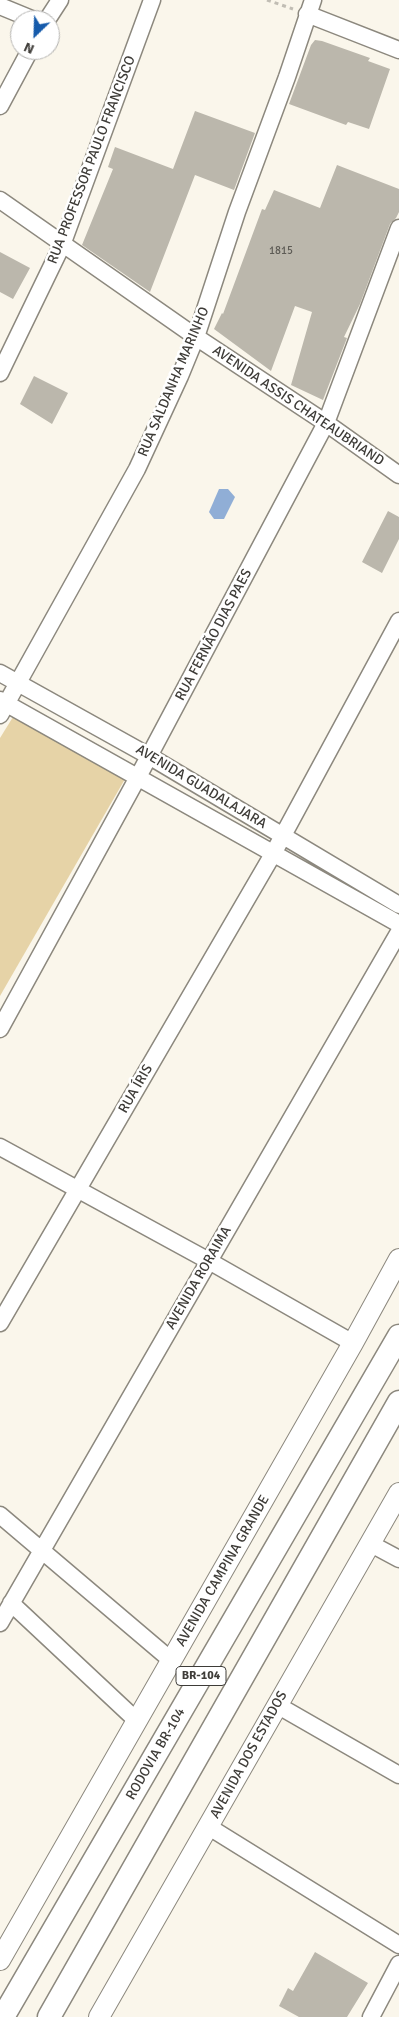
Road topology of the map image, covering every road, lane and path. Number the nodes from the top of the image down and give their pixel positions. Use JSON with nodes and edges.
{"nodes":[{"id":1,"x":152,"y":0,"type":"edge"},
{"id":2,"x":266,"y":0,"type":"edge"},
{"id":3,"x":310,"y":7,"type":"edge"},
{"id":4,"x":399,"y":50,"type":"edge"},
{"id":5,"x":25,"y":60,"type":"edge"},
{"id":6,"x":0,"y":106,"type":"edge"},
{"id":7,"x":0,"y":200,"type":"edge"},
{"id":8,"x":399,"y":228,"type":"edge"},
{"id":9,"x":62,"y":245,"type":"junction"},
{"id":10,"x":196,"y":337,"type":"junction"},
{"id":11,"x":0,"y":373,"type":"edge"},
{"id":12,"x":326,"y":424,"type":"junction"},
{"id":13,"x":399,"y":475,"type":"edge"},
{"id":14,"x":399,"y":622,"type":"edge"},
{"id":15,"x":0,"y":673,"type":"edge"},
{"id":16,"x":17,"y":683,"type":"junction"},
{"id":17,"x":2,"y":707,"type":"edge"},
{"id":18,"x":149,"y":756,"type":"junction"},
{"id":19,"x":138,"y":777,"type":"junction"},
{"id":20,"x":283,"y":836,"type":"junction"},
{"id":21,"x":273,"y":854,"type":"junction"},
{"id":22,"x":399,"y":905,"type":"edge"},
{"id":23,"x":399,"y":924,"type":"edge"},
{"id":24,"x":399,"y":932,"type":"edge"},
{"id":25,"x":0,"y":1029,"type":"edge"},
{"id":26,"x":0,"y":1147,"type":"edge"},
{"id":27,"x":77,"y":1190,"type":"junction"},
{"id":28,"x":399,"y":1259,"type":"edge"},
{"id":29,"x":209,"y":1260,"type":"junction"},
{"id":30,"x":0,"y":1323,"type":"edge"},
{"id":31,"x":399,"y":1336,"type":"edge"},
{"id":32,"x":353,"y":1343,"type":"junction"},
{"id":33,"x":399,"y":1402,"type":"edge"},
{"id":34,"x":399,"y":1494,"type":"edge"},
{"id":35,"x":0,"y":1515,"type":"edge"},
{"id":36,"x":371,"y":1544,"type":"junction"},
{"id":37,"x":41,"y":1552,"type":"junction"},
{"id":38,"x":399,"y":1559,"type":"edge"},
{"id":39,"x":11,"y":1603,"type":"junction"},
{"id":40,"x":0,"y":1623,"type":"edge"},
{"id":41,"x":172,"y":1661,"type":"junction"},
{"id":42,"x":277,"y":1705,"type":"junction"},
{"id":43,"x":136,"y":1720,"type":"junction"},
{"id":44,"x":399,"y":1775,"type":"edge"},
{"id":45,"x":208,"y":1827,"type":"junction"},
{"id":46,"x":399,"y":1945,"type":"edge"},
{"id":47,"x":0,"y":1960,"type":"edge"},
{"id":48,"x":399,"y":1964,"type":"edge"},
{"id":49,"x":3,"y":2017,"type":"edge"},
{"id":50,"x":49,"y":2017,"type":"edge"},
{"id":51,"x":99,"y":2017,"type":"edge"},
{"id":52,"x":371,"y":2017,"type":"edge"}],
"edges":[{"from":1,"to":9,"type":"street","name":"RUA PROFESSOR PAULO FRANCISCO"},
{"from":2,"to":3,"type":"path"},
{"from":3,"to":4,"type":"street"},
{"from":3,"to":10,"type":"street","name":"RUA SALDANHA MARINHO"},
{"from":5,"to":6,"type":"street"},
{"from":7,"to":9,"type":"street","name":"AVENIDA ASSIS CHATEAUBRIAND"},
{"from":8,"to":12,"type":"street","name":"RUA FERNÃO DIAS PAES"},
{"from":9,"to":10,"type":"street","name":"AVENIDA ASSIS CHATEAUBRIAND"},
{"from":9,"to":11,"type":"street","name":"RUA PROFESSOR PAULO FRANCISCO"},
{"from":10,"to":12,"type":"street","name":"AVENIDA ASSIS CHATEAUBRIAND"},
{"from":10,"to":16,"type":"street","name":"RUA SALDANHA MARINHO"},
{"from":12,"to":13,"type":"street","name":"AVENIDA ASSIS CHATEAUBRIAND"},
{"from":12,"to":18,"type":"street","name":"RUA FERNÃO DIAS PAES"},
{"from":14,"to":20,"type":"street","name":"RUA ÍRIS"},
{"from":15,"to":16,"type":"street","name":"AVENIDA GUADALAJARA"},
{"from":16,"to":17,"type":"street","name":"RUA SALDANHA MARINHO"},
{"from":16,"to":18,"type":"street","name":"AVENIDA GUADALAJARA"},
{"from":17,"to":19,"type":"street"},
{"from":18,"to":19,"type":"street","name":"RUA FERNÃO DIAS PAES"},
{"from":18,"to":20,"type":"street","name":"AVENIDA GUADALAJARA"},
{"from":19,"to":21,"type":"street"},
{"from":19,"to":25,"type":"street","name":"RUA FERNÃO DIAS PAES"},
{"from":20,"to":21,"type":"street","name":"RUA ÍRIS"},
{"from":20,"to":22,"type":"street","name":"AVENIDA GUADALAJARA"},
{"from":21,"to":23,"type":"street"},
{"from":21,"to":27,"type":"street","name":"RUA ÍRIS"},
{"from":24,"to":29,"type":"street","name":"AVENIDA RORAIMA"},
{"from":26,"to":27,"type":"street"},
{"from":27,"to":29,"type":"street"},
{"from":27,"to":30,"type":"street","name":"RUA ÍRIS"},
{"from":28,"to":32,"type":"main road","name":"AVENIDA CAMPINA GRANDE"},
{"from":29,"to":32,"type":"street"},
{"from":29,"to":37,"type":"street","name":"AVENIDA RORAIMA"},
{"from":31,"to":49,"type":"highway","name":"RODOVIA BR-104","number":"BR-104"},
{"from":32,"to":41,"type":"main road","name":"AVENIDA CAMPINA GRANDE"},
{"from":33,"to":50,"type":"highway","number":"BR-104"},
{"from":34,"to":36,"type":"main road","name":"AVENIDA DOS ESTADOS"},
{"from":35,"to":37,"type":"street"},
{"from":36,"to":38,"type":"street"},
{"from":36,"to":42,"type":"main road","name":"AVENIDA DOS ESTADOS"},
{"from":37,"to":39,"type":"street","name":"AVENIDA RORAIMA"},
{"from":37,"to":41,"type":"street"},
{"from":39,"to":40,"type":"street","name":"AVENIDA RORAIMA"},
{"from":39,"to":43,"type":"street"},
{"from":41,"to":43,"type":"main road","name":"AVENIDA CAMPINA GRANDE"},
{"from":42,"to":44,"type":"street"},
{"from":42,"to":45,"type":"main road","name":"AVENIDA DOS ESTADOS"},
{"from":43,"to":47,"type":"main road","name":"AVENIDA CAMPINA GRANDE"},
{"from":45,"to":46,"type":"street"},
{"from":45,"to":51,"type":"main road","name":"AVENIDA DOS ESTADOS"},
{"from":48,"to":52,"type":"street"}]}
